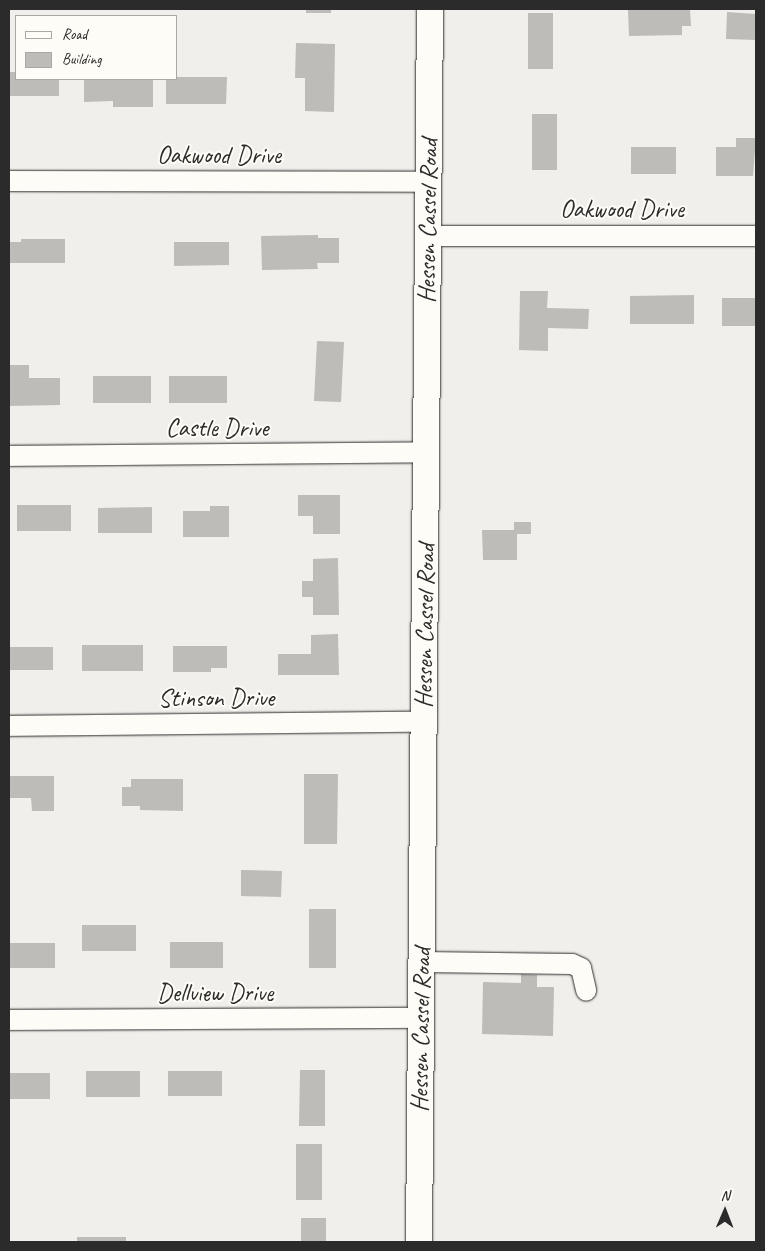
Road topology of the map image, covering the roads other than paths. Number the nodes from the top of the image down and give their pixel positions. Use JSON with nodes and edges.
{"nodes":[{"id":1,"x":430,"y":9,"type":"edge"},
{"id":2,"x":9,"y":181,"type":"edge"},
{"id":3,"x":429,"y":182,"type":"junction"},
{"id":4,"x":428,"y":236,"type":"junction"},
{"id":5,"x":756,"y":236,"type":"edge"},
{"id":6,"x":426,"y":452,"type":"junction"},
{"id":7,"x":9,"y":456,"type":"edge"},
{"id":8,"x":424,"y":722,"type":"junction"},
{"id":9,"x":9,"y":726,"type":"edge"},
{"id":10,"x":422,"y":962,"type":"junction"},
{"id":11,"x":586,"y":990,"type":"dead end"},
{"id":12,"x":421,"y":1018,"type":"junction"},
{"id":13,"x":9,"y":1020,"type":"edge"},
{"id":14,"x":418,"y":1242,"type":"edge"}],
"edges":[{"from":1,"to":3,"type":"main road","name":"Hessen Cassel Road"},
{"from":2,"to":3,"type":"street","name":"Oakwood Drive"},
{"from":3,"to":4,"type":"main road","name":"Hessen Cassel Road"},
{"from":4,"to":5,"type":"street","name":"Oakwood Drive"},
{"from":4,"to":6,"type":"main road","name":"Hessen Cassel Road"},
{"from":6,"to":7,"type":"street","name":"Castle Drive"},
{"from":6,"to":8,"type":"main road","name":"Hessen Cassel Road"},
{"from":8,"to":9,"type":"street","name":"Stinson Drive"},
{"from":8,"to":10,"type":"main road","name":"Hessen Cassel Road"},
{"from":10,"to":11,"type":"street"},
{"from":10,"to":12,"type":"main road","name":"Hessen Cassel Road"},
{"from":12,"to":13,"type":"street","name":"Dellview Drive"},
{"from":12,"to":14,"type":"main road","name":"Hessen Cassel Road"}]}
